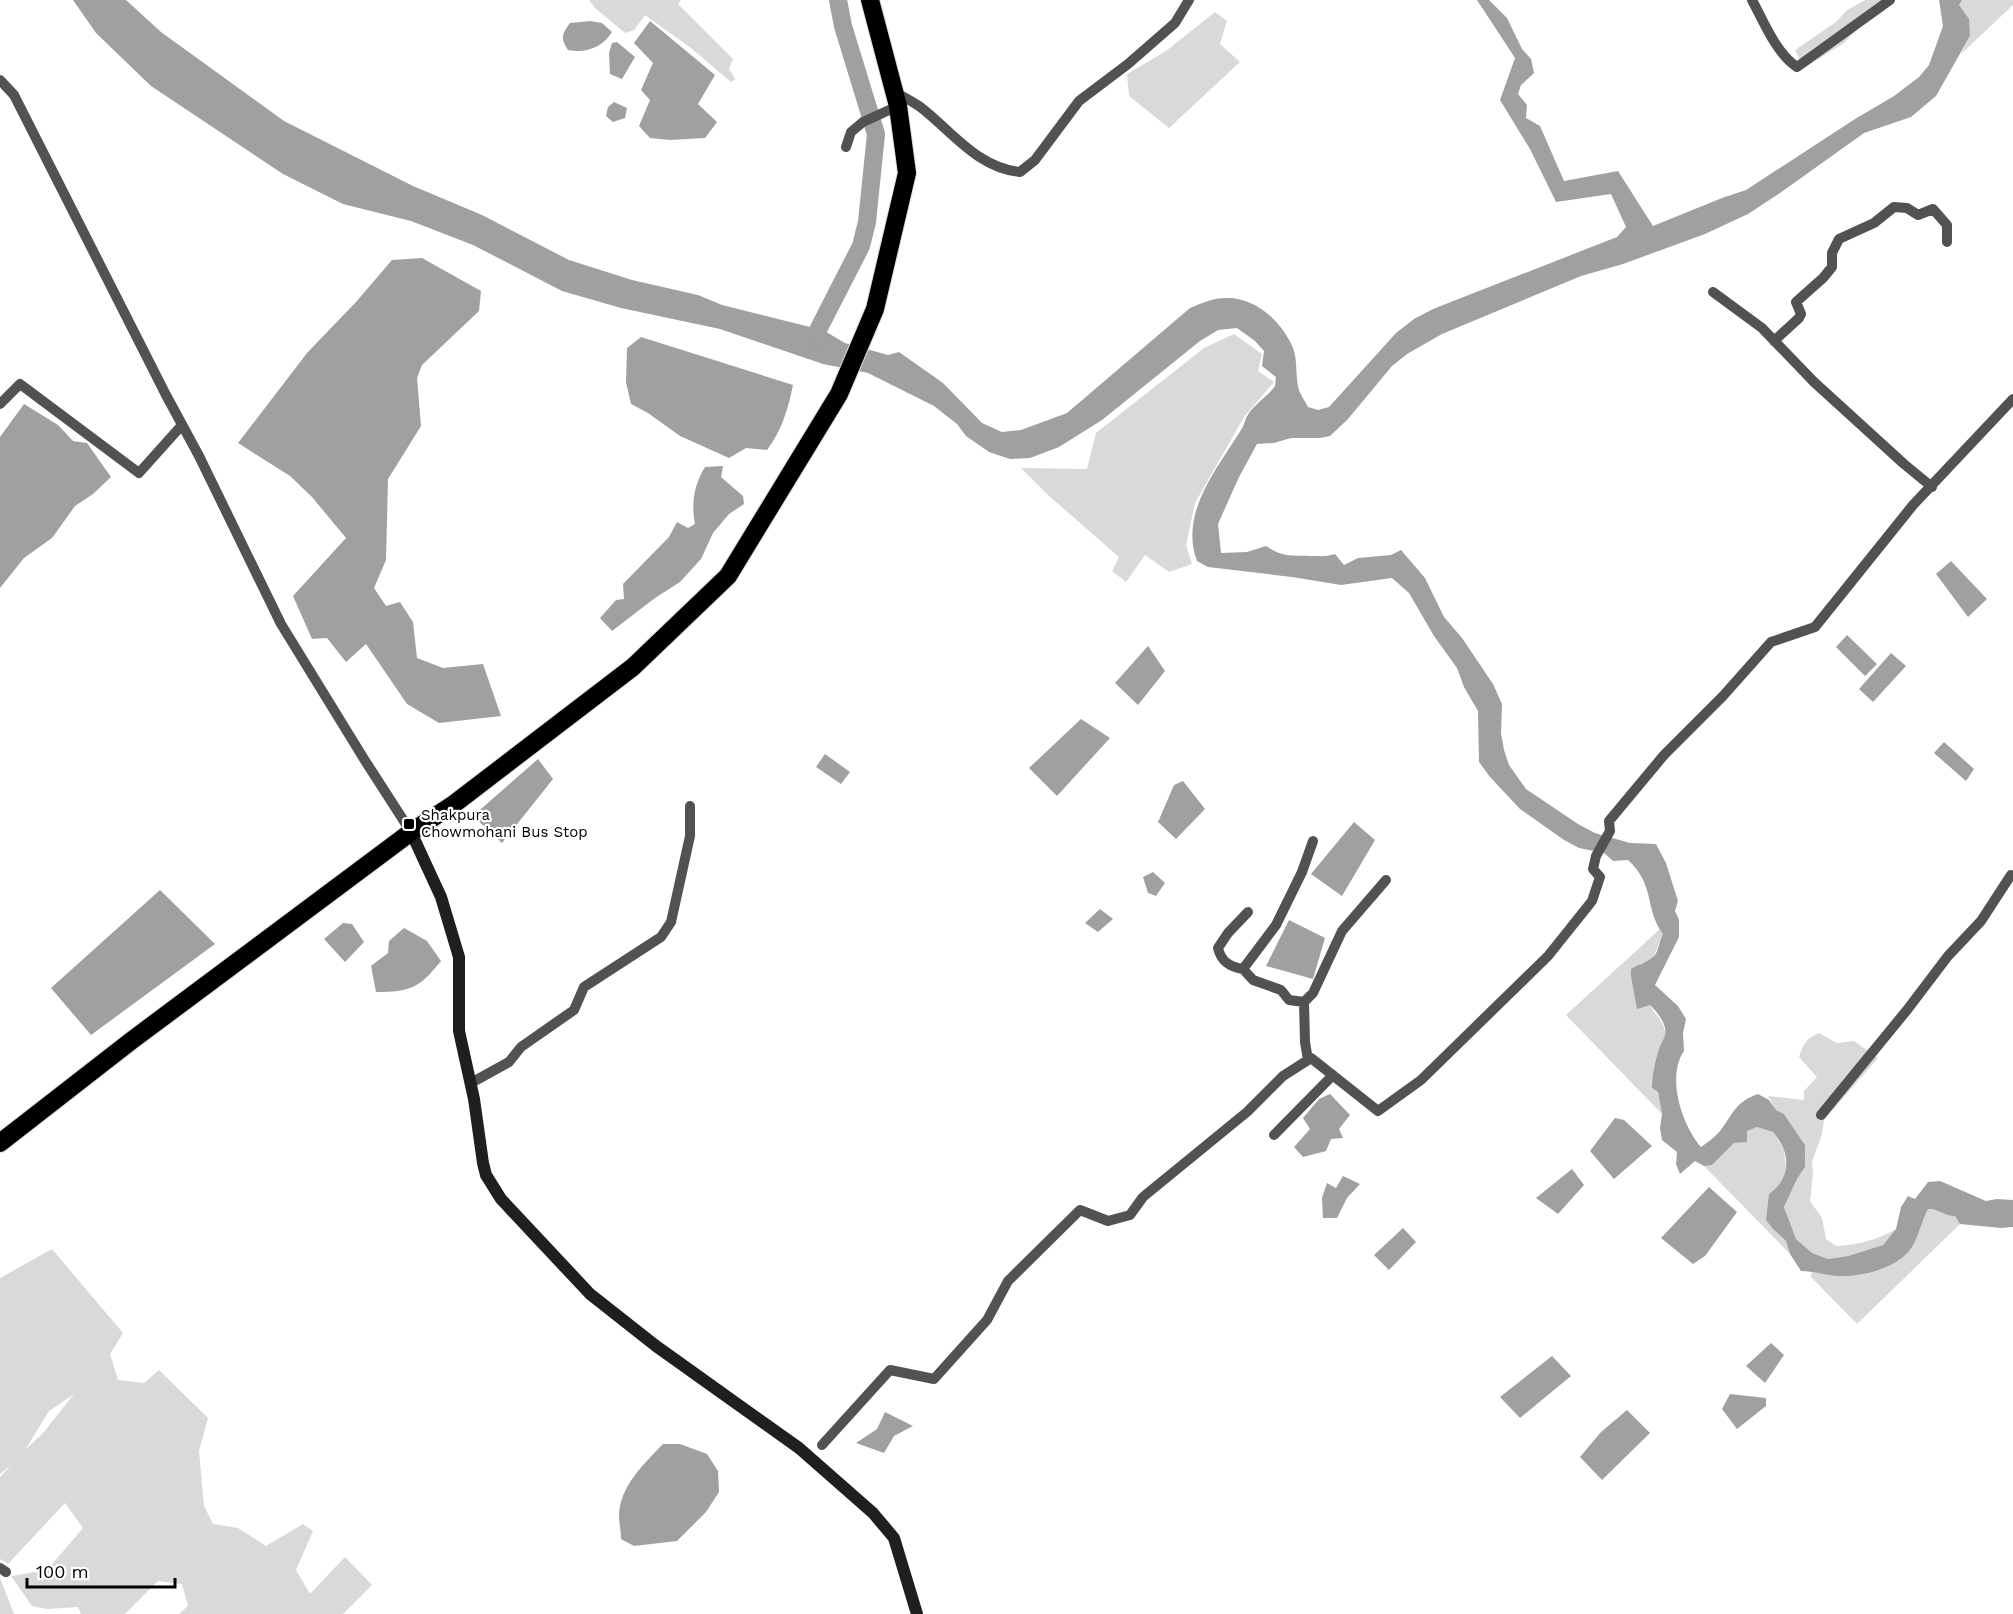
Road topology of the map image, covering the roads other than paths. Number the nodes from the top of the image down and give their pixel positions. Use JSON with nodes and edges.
{"nodes":[{"id":1,"x":870,"y":0,"type":"edge"},
{"id":2,"x":1189,"y":0,"type":"edge"},
{"id":3,"x":1752,"y":0,"type":"edge"},
{"id":4,"x":1890,"y":0,"type":"edge"},
{"id":5,"x":0,"y":80,"type":"edge"},
{"id":6,"x":891,"y":104,"type":"junction"},
{"id":7,"x":846,"y":147,"type":"dead end"},
{"id":8,"x":1947,"y":242,"type":"dead end"},
{"id":9,"x":1713,"y":292,"type":"dead end"},
{"id":10,"x":1774,"y":341,"type":"junction"},
{"id":11,"x":2013,"y":399,"type":"edge"},
{"id":12,"x":0,"y":404,"type":"edge"},
{"id":13,"x":182,"y":425,"type":"junction"},
{"id":14,"x":1932,"y":487,"type":"junction"},
{"id":15,"x":690,"y":806,"type":"dead end"},
{"id":16,"x":411,"y":832,"type":"junction"},
{"id":17,"x":1313,"y":841,"type":"dead end"},
{"id":18,"x":2011,"y":875,"type":"dead end"},
{"id":19,"x":1386,"y":880,"type":"dead end"},
{"id":20,"x":1248,"y":912,"type":"dead end"},
{"id":21,"x":1243,"y":969,"type":"junction"},
{"id":22,"x":1304,"y":1002,"type":"junction"},
{"id":23,"x":1308,"y":1060,"type":"junction"},
{"id":24,"x":1333,"y":1075,"type":"junction"},
{"id":25,"x":471,"y":1083,"type":"junction"},
{"id":26,"x":1821,"y":1115,"type":"dead end"},
{"id":27,"x":1274,"y":1135,"type":"dead end"},
{"id":28,"x":0,"y":1143,"type":"edge"},
{"id":29,"x":822,"y":1445,"type":"dead end"},
{"id":30,"x":917,"y":1614,"type":"edge"}],
"edges":[{"from":1,"to":6,"type":"highway"},
{"from":2,"to":6,"type":"street"},
{"from":3,"to":4,"type":"street"},
{"from":5,"to":13,"type":"street"},
{"from":6,"to":7,"type":"street"},
{"from":6,"to":16,"type":"highway"},
{"from":8,"to":10,"type":"street"},
{"from":9,"to":10,"type":"street"},
{"from":10,"to":14,"type":"street"},
{"from":11,"to":14,"type":"street"},
{"from":12,"to":13,"type":"street"},
{"from":13,"to":16,"type":"street"},
{"from":14,"to":24,"type":"street"},
{"from":15,"to":25,"type":"street"},
{"from":16,"to":25,"type":"main road"},
{"from":16,"to":28,"type":"highway"},
{"from":17,"to":21,"type":"street"},
{"from":18,"to":26,"type":"street"},
{"from":19,"to":22,"type":"street"},
{"from":20,"to":21,"type":"street"},
{"from":21,"to":22,"type":"street"},
{"from":22,"to":23,"type":"street"},
{"from":23,"to":24,"type":"street"},
{"from":23,"to":29,"type":"street"},
{"from":24,"to":27,"type":"street"},
{"from":25,"to":30,"type":"main road"}]}
